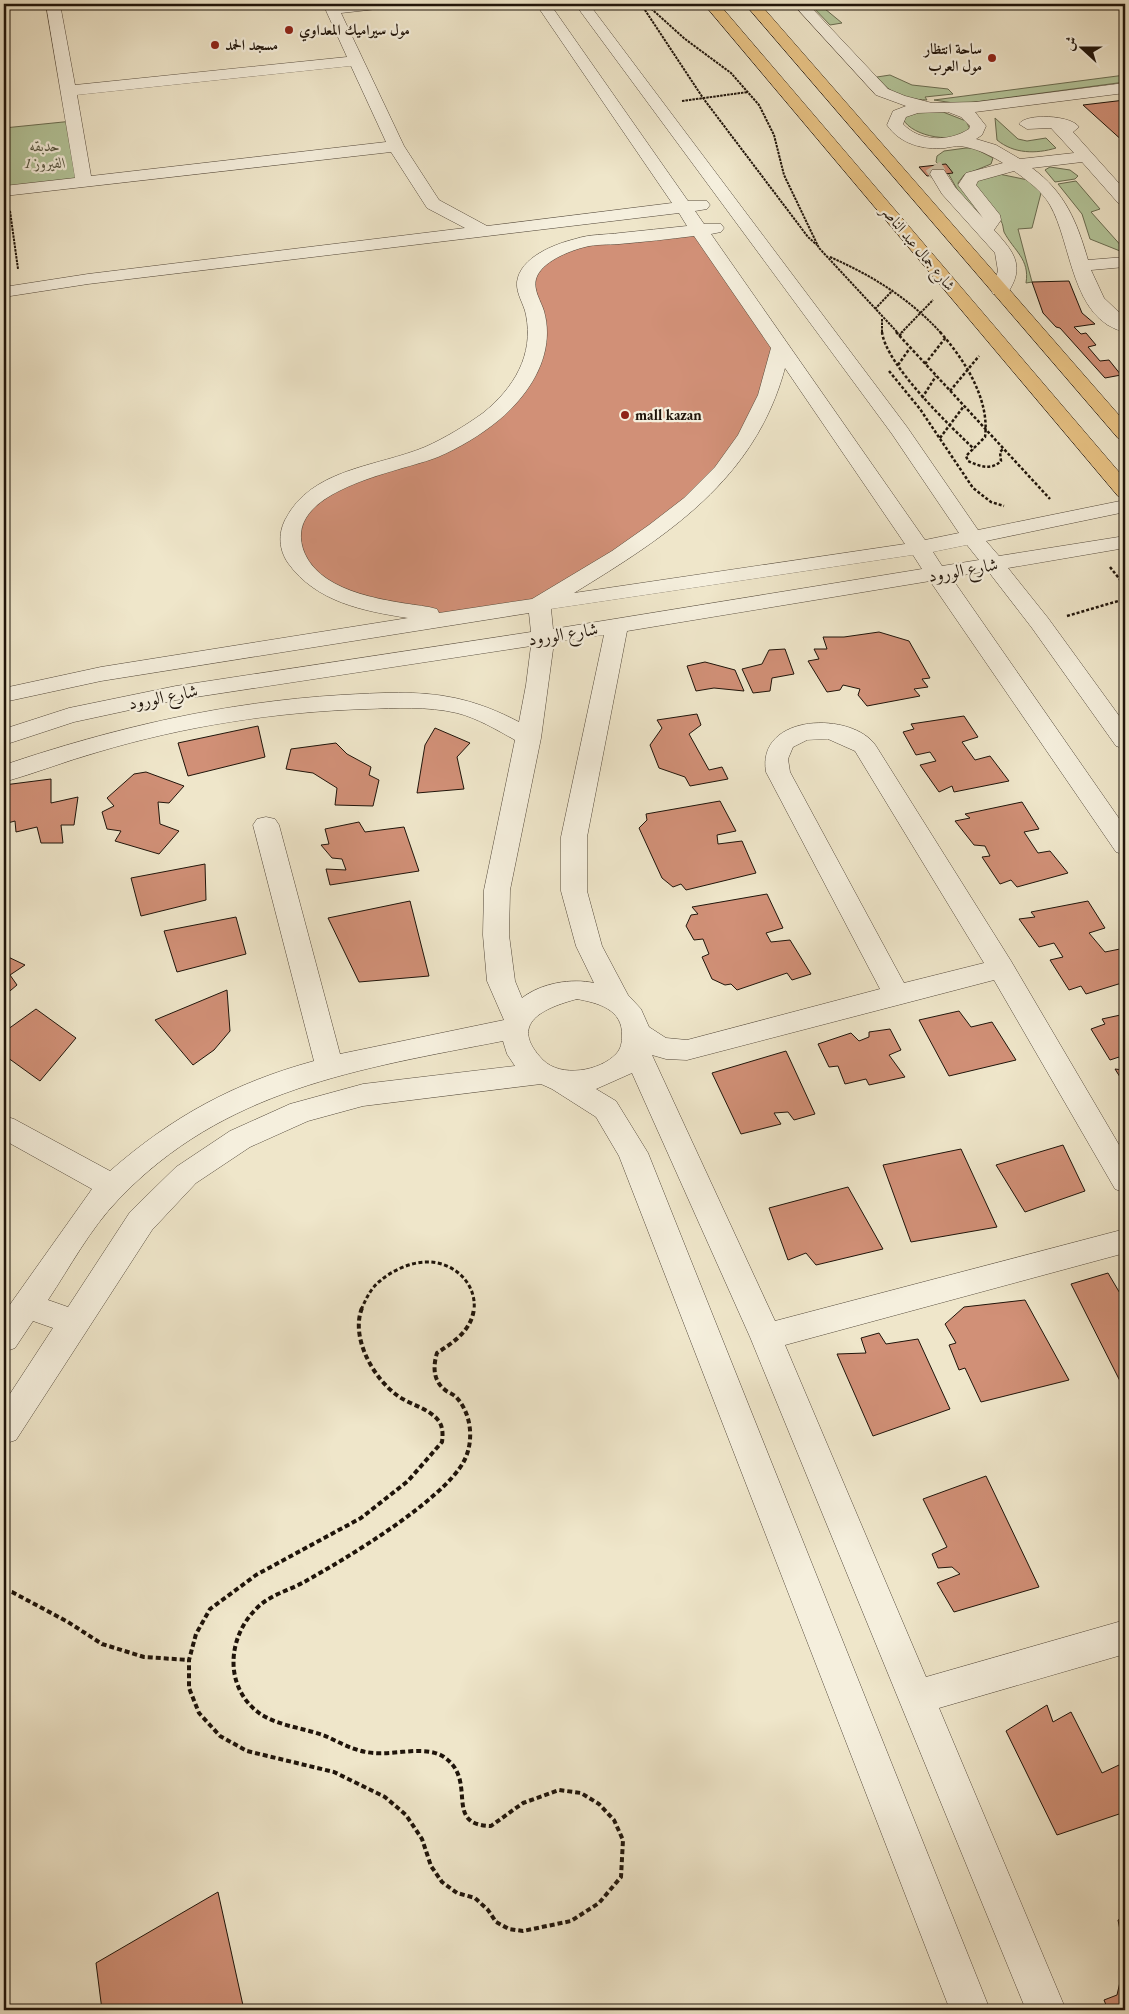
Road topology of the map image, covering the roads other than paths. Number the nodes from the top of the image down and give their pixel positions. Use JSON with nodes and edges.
{"nodes":[{"id":1,"x":53,"y":4,"type":"edge"},
{"id":2,"x":386,"y":4,"type":"edge"},
{"id":3,"x":543,"y":4,"type":"edge"},
{"id":4,"x":582,"y":4,"type":"edge"},
{"id":5,"x":752,"y":4,"type":"edge"},
{"id":6,"x":782,"y":4,"type":"edge"},
{"id":7,"x":800,"y":4,"type":"edge"},
{"id":8,"x":331,"y":6,"type":"edge"},
{"id":9,"x":713,"y":6,"type":"edge"},
{"id":10,"x":841,"y":27,"type":"dead end"},
{"id":11,"x":823,"y":29,"type":"junction"},
{"id":12,"x":780,"y":34,"type":"junction"},
{"id":13,"x":743,"y":42,"type":"junction"},
{"id":14,"x":858,"y":44,"type":"dead end"},
{"id":15,"x":840,"y":46,"type":"junction"},
{"id":16,"x":356,"y":61,"type":"junction"},
{"id":17,"x":1125,"y":88,"type":"edge"},
{"id":18,"x":68,"y":91,"type":"junction"},
{"id":19,"x":1125,"y":93,"type":"edge"},
{"id":20,"x":927,"y":106,"type":"junction"},
{"id":21,"x":950,"y":108,"type":"junction"},
{"id":22,"x":886,"y":112,"type":"junction"},
{"id":23,"x":977,"y":123,"type":"junction"},
{"id":24,"x":1027,"y":124,"type":"dead end"},
{"id":25,"x":959,"y":141,"type":"junction"},
{"id":26,"x":928,"y":142,"type":"junction"},
{"id":27,"x":396,"y":146,"type":"junction"},
{"id":28,"x":1085,"y":157,"type":"junction"},
{"id":29,"x":1019,"y":165,"type":"junction"},
{"id":30,"x":84,"y":182,"type":"junction"},
{"id":31,"x":5,"y":190,"type":"edge"},
{"id":32,"x":1125,"y":200,"type":"edge"},
{"id":33,"x":727,"y":202,"type":"junction"},
{"id":34,"x":433,"y":204,"type":"junction"},
{"id":35,"x":685,"y":207,"type":"junction"},
{"id":36,"x":744,"y":224,"type":"junction"},
{"id":37,"x":700,"y":230,"type":"junction"},
{"id":38,"x":484,"y":231,"type":"junction"},
{"id":39,"x":985,"y":231,"type":"junction"},
{"id":40,"x":430,"y":237,"type":"junction"},
{"id":41,"x":1125,"y":262,"type":"edge"},
{"id":42,"x":1092,"y":265,"type":"junction"},
{"id":43,"x":12,"y":290,"type":"edge"},
{"id":44,"x":1000,"y":290,"type":"junction"},
{"id":45,"x":1125,"y":314,"type":"edge"},
{"id":46,"x":1125,"y":326,"type":"edge"},
{"id":47,"x":781,"y":347,"type":"junction"},
{"id":48,"x":1125,"y":434,"type":"edge"},
{"id":49,"x":1125,"y":492,"type":"edge"},
{"id":50,"x":1125,"y":506,"type":"edge"},
{"id":51,"x":972,"y":537,"type":"junction"},
{"id":52,"x":1125,"y":542,"type":"edge"},
{"id":53,"x":920,"y":548,"type":"junction"},
{"id":54,"x":996,"y":564,"type":"junction"},
{"id":55,"x":937,"y":575,"type":"junction"},
{"id":56,"x":539,"y":604,"type":"junction"},
{"id":57,"x":454,"y":617,"type":"junction"},
{"id":58,"x":616,"y":626,"type":"junction"},
{"id":59,"x":543,"y":638,"type":"junction"},
{"id":60,"x":4,"y":696,"type":"edge"},
{"id":61,"x":4,"y":736,"type":"edge"},
{"id":62,"x":529,"y":738,"type":"junction"},
{"id":63,"x":1125,"y":741,"type":"edge"},
{"id":64,"x":4,"y":774,"type":"edge"},
{"id":65,"x":266,"y":825,"type":"dead end"},
{"id":66,"x":1125,"y":846,"type":"edge"},
{"id":67,"x":1001,"y":968,"type":"junction"},
{"id":68,"x":897,"y":995,"type":"junction"},
{"id":69,"x":618,"y":1002,"type":"junction"},
{"id":70,"x":516,"y":1025,"type":"junction"},
{"id":71,"x":636,"y":1040,"type":"junction"},
{"id":72,"x":329,"y":1065,"type":"junction"},
{"id":73,"x":551,"y":1077,"type":"junction"},
{"id":74,"x":4,"y":1127,"type":"edge"},
{"id":75,"x":1125,"y":1181,"type":"edge"},
{"id":76,"x":113,"y":1186,"type":"junction"},
{"id":77,"x":1125,"y":1241,"type":"edge"},
{"id":78,"x":26,"y":1305,"type":"junction"},
{"id":79,"x":74,"y":1322,"type":"junction"},
{"id":80,"x":766,"y":1337,"type":"junction"},
{"id":81,"x":4,"y":1339,"type":"edge"},
{"id":82,"x":4,"y":1430,"type":"edge"},
{"id":83,"x":1125,"y":1637,"type":"edge"},
{"id":84,"x":915,"y":1698,"type":"junction"},
{"id":85,"x":970,"y":2010,"type":"edge"},
{"id":86,"x":1046,"y":2010,"type":"edge"}],
"edges":[{"from":1,"to":18,"type":"street"},
{"from":2,"to":8,"type":"street"},
{"from":3,"to":35,"type":"street"},
{"from":4,"to":33,"type":"street"},
{"from":5,"to":9,"type":"main road"},
{"from":5,"to":12,"type":"main road","name":"شارع جمال عبد الناصر"},
{"from":6,"to":22,"type":"street"},
{"from":7,"to":11,"type":"street"},
{"from":8,"to":16,"type":"street"},
{"from":9,"to":13,"type":"main road","name":"شارع جمال عبد الناصر"},
{"from":10,"to":11,"type":"street"},
{"from":11,"to":15,"type":"street"},
{"from":12,"to":13,"type":"main road"},
{"from":12,"to":44,"type":"main road","name":"شارع جمال عبد الناصر"},
{"from":13,"to":49,"type":"main road","name":"شارع جمال عبد الناصر"},
{"from":14,"to":15,"type":"street"},
{"from":15,"to":20,"type":"street"},
{"from":16,"to":18,"type":"street"},
{"from":16,"to":27,"type":"street"},
{"from":17,"to":21,"type":"street"},
{"from":18,"to":30,"type":"street"},
{"from":19,"to":23,"type":"street"},
{"from":20,"to":21,"type":"street"},
{"from":20,"to":22,"type":"street"},
{"from":21,"to":23,"type":"street"},
{"from":22,"to":26,"type":"street"},
{"from":23,"to":25,"type":"street"},
{"from":23,"to":29,"type":"street"},
{"from":24,"to":28,"type":"street"},
{"from":25,"to":26,"type":"street"},
{"from":25,"to":29,"type":"street"},
{"from":26,"to":39,"type":"street"},
{"from":27,"to":30,"type":"street"},
{"from":27,"to":34,"type":"street"},
{"from":28,"to":29,"type":"street"},
{"from":28,"to":32,"type":"street"},
{"from":29,"to":39,"type":"street"},
{"from":29,"to":42,"type":"street"},
{"from":29,"to":46,"type":"street"},
{"from":30,"to":31,"type":"street"},
{"from":33,"to":35,"type":"street"},
{"from":33,"to":36,"type":"street"},
{"from":34,"to":38,"type":"street"},
{"from":34,"to":40,"type":"street"},
{"from":35,"to":37,"type":"street"},
{"from":35,"to":38,"type":"street"},
{"from":36,"to":37,"type":"street"},
{"from":36,"to":51,"type":"street"},
{"from":37,"to":47,"type":"street"},
{"from":37,"to":57,"type":"street"},
{"from":38,"to":40,"type":"street"},
{"from":39,"to":44,"type":"street"},
{"from":40,"to":43,"type":"street"},
{"from":41,"to":42,"type":"street"},
{"from":42,"to":45,"type":"street"},
{"from":44,"to":48,"type":"main road","name":"شارع جمال عبد الناصر"},
{"from":47,"to":53,"type":"street"},
{"from":47,"to":56,"type":"street"},
{"from":50,"to":51,"type":"street","name":"شارع الورود"},
{"from":51,"to":53,"type":"street","name":"شارع الورود"},
{"from":51,"to":54,"type":"street"},
{"from":52,"to":54,"type":"street","name":"شارع الورود"},
{"from":53,"to":55,"type":"street"},
{"from":53,"to":56,"type":"street","name":"شارع الورود"},
{"from":54,"to":55,"type":"street","name":"شارع الورود"},
{"from":54,"to":63,"type":"street"},
{"from":55,"to":58,"type":"street","name":"شارع الورود"},
{"from":55,"to":66,"type":"street"},
{"from":56,"to":57,"type":"street","name":"شارع الورود"},
{"from":56,"to":59,"type":"street"},
{"from":57,"to":60,"type":"street","name":"شارع الورود"},
{"from":58,"to":59,"type":"street","name":"شارع الورود"},
{"from":58,"to":69,"type":"street"},
{"from":59,"to":61,"type":"street","name":"شارع الورود"},
{"from":59,"to":62,"type":"street"},
{"from":62,"to":64,"type":"street"},
{"from":62,"to":70,"type":"street"},
{"from":65,"to":72,"type":"street"},
{"from":67,"to":68,"type":"street"},
{"from":67,"to":68,"type":"street"},
{"from":67,"to":75,"type":"street"},
{"from":68,"to":71,"type":"street"},
{"from":69,"to":70,"type":"street"},
{"from":69,"to":71,"type":"street"},
{"from":70,"to":72,"type":"street"},
{"from":70,"to":73,"type":"street"},
{"from":71,"to":73,"type":"street"},
{"from":71,"to":80,"type":"street"},
{"from":72,"to":76,"type":"street"},
{"from":73,"to":79,"type":"street"},
{"from":73,"to":85,"type":"street"},
{"from":74,"to":76,"type":"street"},
{"from":76,"to":78,"type":"street"},
{"from":77,"to":80,"type":"street"},
{"from":78,"to":79,"type":"street"},
{"from":78,"to":81,"type":"street"},
{"from":79,"to":82,"type":"street"},
{"from":80,"to":84,"type":"street"},
{"from":83,"to":84,"type":"street"},
{"from":84,"to":86,"type":"street"}]}
